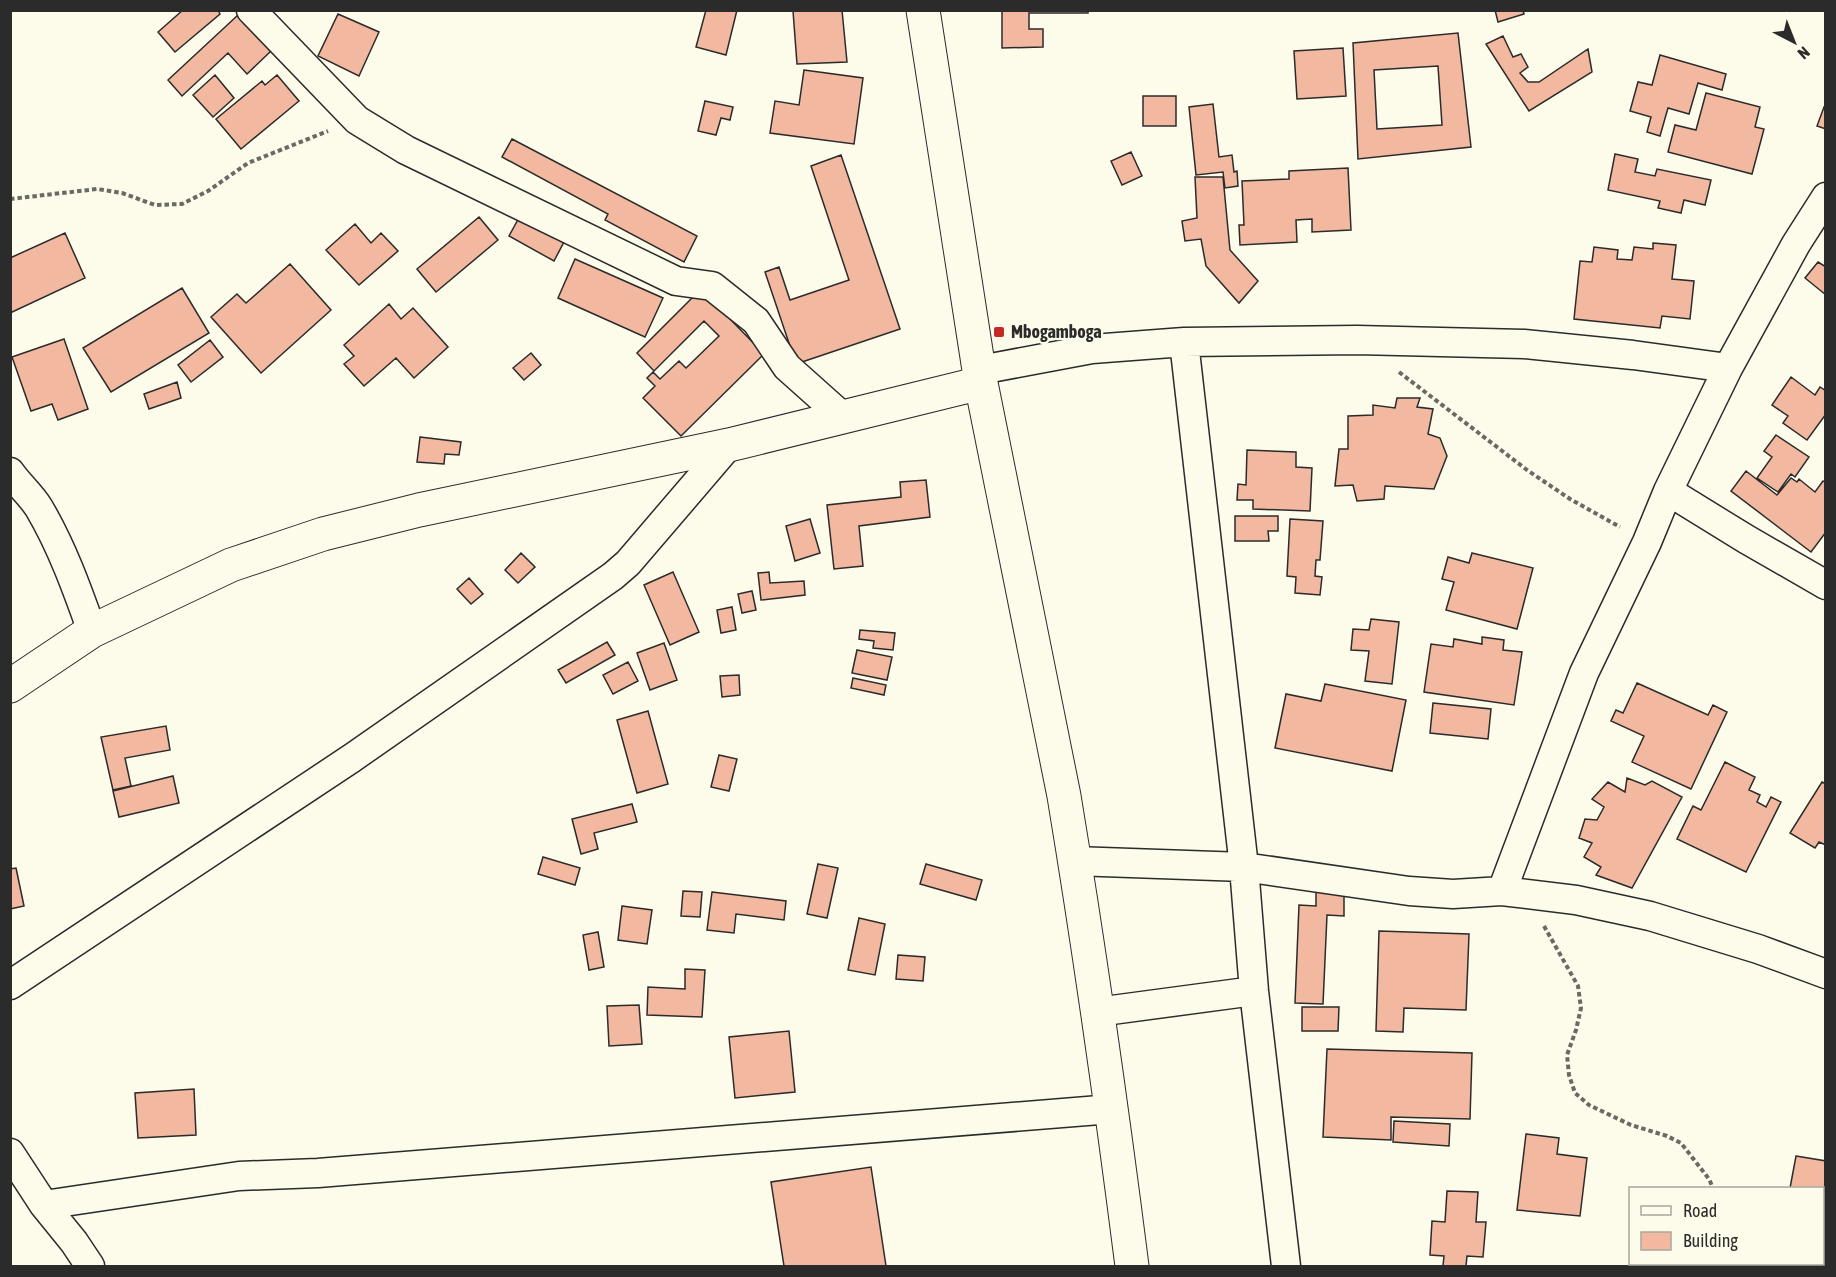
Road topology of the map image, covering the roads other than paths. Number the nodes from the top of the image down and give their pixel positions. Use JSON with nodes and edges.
{"nodes":[{"id":1,"x":251,"y":10,"type":"edge"},
{"id":2,"x":923,"y":10,"type":"edge"},
{"id":3,"x":1826,"y":197,"type":"edge"},
{"id":4,"x":1184,"y":342,"type":"junction"},
{"id":5,"x":1728,"y":368,"type":"junction"},
{"id":6,"x":980,"y":377,"type":"junction"},
{"id":7,"x":843,"y":417,"type":"junction"},
{"id":8,"x":729,"y":445,"type":"junction"},
{"id":9,"x":10,"y":472,"type":"edge"},
{"id":10,"x":1668,"y":491,"type":"junction"},
{"id":11,"x":1826,"y":585,"type":"edge"},
{"id":12,"x":92,"y":631,"type":"junction"},
{"id":13,"x":10,"y":686,"type":"edge"},
{"id":14,"x":1074,"y":861,"type":"junction"},
{"id":15,"x":1244,"y":867,"type":"junction"},
{"id":16,"x":1514,"y":893,"type":"junction"},
{"id":17,"x":1826,"y":974,"type":"edge"},
{"id":18,"x":10,"y":985,"type":"edge"},
{"id":19,"x":1254,"y":991,"type":"junction"},
{"id":20,"x":1097,"y":1012,"type":"junction"},
{"id":21,"x":1112,"y":1109,"type":"junction"},
{"id":22,"x":10,"y":1153,"type":"edge"},
{"id":23,"x":44,"y":1205,"type":"junction"},
{"id":24,"x":90,"y":1266,"type":"edge"},
{"id":25,"x":1132,"y":1266,"type":"edge"},
{"id":26,"x":1286,"y":1266,"type":"edge"}],
"edges":[{"from":1,"to":7,"type":"street"},
{"from":2,"to":6,"type":"main road"},
{"from":3,"to":5,"type":"street"},
{"from":4,"to":5,"type":"street"},
{"from":4,"to":6,"type":"street"},
{"from":4,"to":15,"type":"street"},
{"from":5,"to":10,"type":"street"},
{"from":6,"to":7,"type":"main road"},
{"from":6,"to":14,"type":"main road"},
{"from":7,"to":8,"type":"main road"},
{"from":8,"to":12,"type":"main road"},
{"from":8,"to":18,"type":"street"},
{"from":9,"to":12,"type":"street"},
{"from":10,"to":11,"type":"street"},
{"from":10,"to":16,"type":"street"},
{"from":12,"to":13,"type":"main road"},
{"from":14,"to":15,"type":"street"},
{"from":14,"to":20,"type":"main road"},
{"from":15,"to":16,"type":"street"},
{"from":15,"to":19,"type":"street"},
{"from":16,"to":17,"type":"street"},
{"from":19,"to":20,"type":"street"},
{"from":19,"to":26,"type":"street"},
{"from":20,"to":21,"type":"main road"},
{"from":21,"to":23,"type":"street"},
{"from":21,"to":25,"type":"main road"},
{"from":22,"to":23,"type":"street"},
{"from":23,"to":24,"type":"street"}]}
